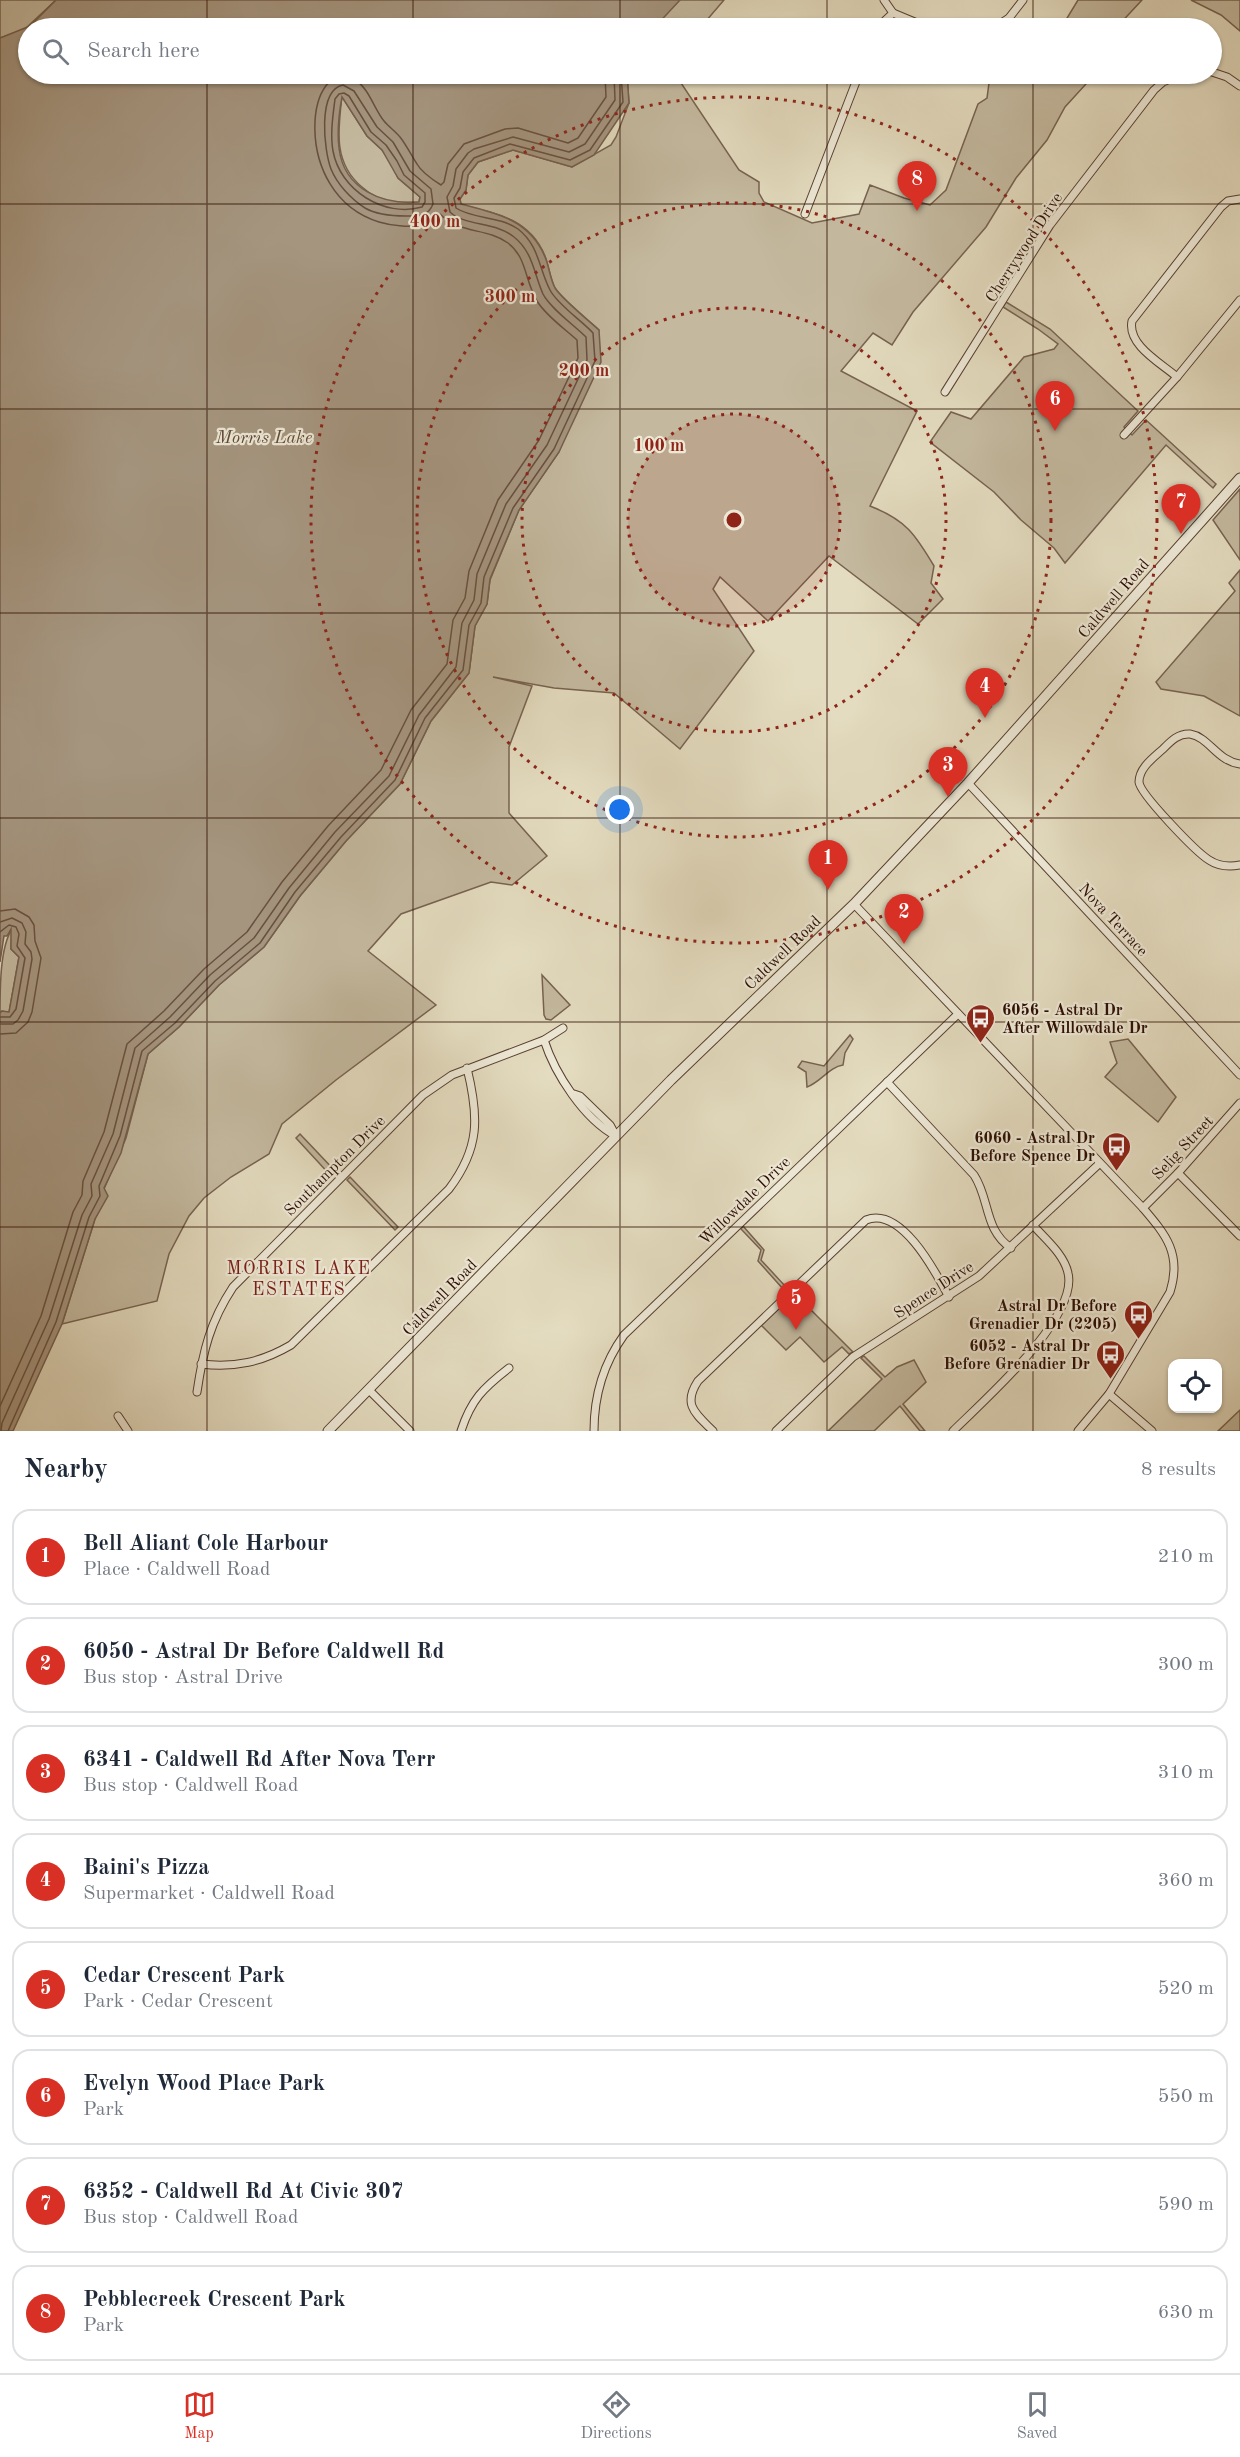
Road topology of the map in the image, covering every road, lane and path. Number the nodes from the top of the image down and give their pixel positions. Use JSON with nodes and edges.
{"nodes":[{"id":1,"x":884,"y":0,"type":"edge"},
{"id":2,"x":1023,"y":0,"type":"edge"},
{"id":3,"x":893,"y":13,"type":"junction"},
{"id":4,"x":888,"y":18,"type":"edge"},
{"id":5,"x":905,"y":18,"type":"edge"},
{"id":6,"x":1009,"y":18,"type":"edge"},
{"id":7,"x":1222,"y":75,"type":"edge"},
{"id":8,"x":855,"y":84,"type":"edge"},
{"id":9,"x":1161,"y":84,"type":"edge"},
{"id":10,"x":1240,"y":86,"type":"edge"},
{"id":11,"x":1240,"y":199,"type":"edge"},
{"id":12,"x":805,"y":214,"type":"dead end"},
{"id":13,"x":1240,"y":300,"type":"edge"},
{"id":14,"x":1177,"y":376,"type":"junction"},
{"id":15,"x":945,"y":392,"type":"dead end"},
{"id":16,"x":1124,"y":435,"type":"dead end"},
{"id":17,"x":1240,"y":478,"type":"edge"},
{"id":18,"x":1240,"y":764,"type":"edge"},
{"id":19,"x":968,"y":783,"type":"junction"},
{"id":20,"x":1240,"y":866,"type":"edge"},
{"id":21,"x":854,"y":904,"type":"junction"},
{"id":22,"x":958,"y":1014,"type":"junction"},
{"id":23,"x":563,"y":1028,"type":"dead end"},
{"id":24,"x":544,"y":1040,"type":"junction"},
{"id":25,"x":467,"y":1068,"type":"junction"},
{"id":26,"x":1240,"y":1075,"type":"edge"},
{"id":27,"x":887,"y":1082,"type":"junction"},
{"id":28,"x":1240,"y":1103,"type":"edge"},
{"id":29,"x":616,"y":1136,"type":"junction"},
{"id":30,"x":1099,"y":1164,"type":"junction"},
{"id":31,"x":1178,"y":1173,"type":"junction"},
{"id":32,"x":1143,"y":1208,"type":"junction"},
{"id":33,"x":1033,"y":1225,"type":"junction"},
{"id":34,"x":1240,"y":1236,"type":"edge"},
{"id":35,"x":1011,"y":1248,"type":"junction"},
{"id":36,"x":949,"y":1297,"type":"junction"},
{"id":37,"x":201,"y":1364,"type":"junction"},
{"id":38,"x":508,"y":1368,"type":"dead end"},
{"id":39,"x":369,"y":1390,"type":"junction"},
{"id":40,"x":197,"y":1392,"type":"dead end"},
{"id":41,"x":1109,"y":1394,"type":"junction"},
{"id":42,"x":118,"y":1416,"type":"dead end"},
{"id":43,"x":128,"y":1431,"type":"edge"},
{"id":44,"x":328,"y":1431,"type":"edge"},
{"id":45,"x":410,"y":1431,"type":"edge"},
{"id":46,"x":461,"y":1431,"type":"edge"},
{"id":47,"x":594,"y":1431,"type":"edge"},
{"id":48,"x":713,"y":1431,"type":"edge"},
{"id":49,"x":776,"y":1431,"type":"edge"},
{"id":50,"x":953,"y":1431,"type":"edge"},
{"id":51,"x":1078,"y":1431,"type":"edge"},
{"id":52,"x":1152,"y":1431,"type":"edge"}],
"edges":[{"from":1,"to":3,"type":"street"},
{"from":2,"to":6,"type":"street"},
{"from":3,"to":4,"type":"street"},
{"from":3,"to":5,"type":"street"},
{"from":7,"to":10,"type":"street"},
{"from":8,"to":12,"type":"street"},
{"from":9,"to":15,"type":"street","name":"Cherrywood Drive"},
{"from":11,"to":14,"type":"street"},
{"from":13,"to":14,"type":"street"},
{"from":14,"to":16,"type":"street"},
{"from":17,"to":19,"type":"street","name":"Caldwell Road"},
{"from":18,"to":20,"type":"street"},
{"from":19,"to":21,"type":"street","name":"Caldwell Road"},
{"from":19,"to":26,"type":"street","name":"Nova Terrace"},
{"from":21,"to":22,"type":"street"},
{"from":21,"to":29,"type":"street","name":"Caldwell Road"},
{"from":22,"to":27,"type":"street","name":"Willowdale Drive"},
{"from":22,"to":30,"type":"street"},
{"from":23,"to":24,"type":"street","name":"Southampton Drive"},
{"from":24,"to":25,"type":"street","name":"Southampton Drive"},
{"from":24,"to":29,"type":"street"},
{"from":25,"to":37,"type":"street","name":"Southampton Drive"},
{"from":25,"to":37,"type":"street"},
{"from":27,"to":35,"type":"street"},
{"from":27,"to":47,"type":"street","name":"Willowdale Drive"},
{"from":28,"to":31,"type":"street","name":"Selig Street"},
{"from":29,"to":39,"type":"street","name":"Caldwell Road"},
{"from":30,"to":32,"type":"street"},
{"from":30,"to":33,"type":"street","name":"Spence Drive"},
{"from":31,"to":32,"type":"street","name":"Selig Street"},
{"from":31,"to":34,"type":"street"},
{"from":32,"to":41,"type":"street"},
{"from":33,"to":35,"type":"street","name":"Spence Drive"},
{"from":33,"to":50,"type":"street"},
{"from":35,"to":36,"type":"street","name":"Spence Drive"},
{"from":36,"to":48,"type":"street"},
{"from":36,"to":49,"type":"street","name":"Spence Drive"},
{"from":37,"to":40,"type":"street","name":"Southampton Drive"},
{"from":38,"to":46,"type":"street"},
{"from":39,"to":44,"type":"street","name":"Caldwell Road"},
{"from":39,"to":45,"type":"street"},
{"from":41,"to":51,"type":"street"},
{"from":41,"to":52,"type":"street"},
{"from":42,"to":43,"type":"street"}]}
